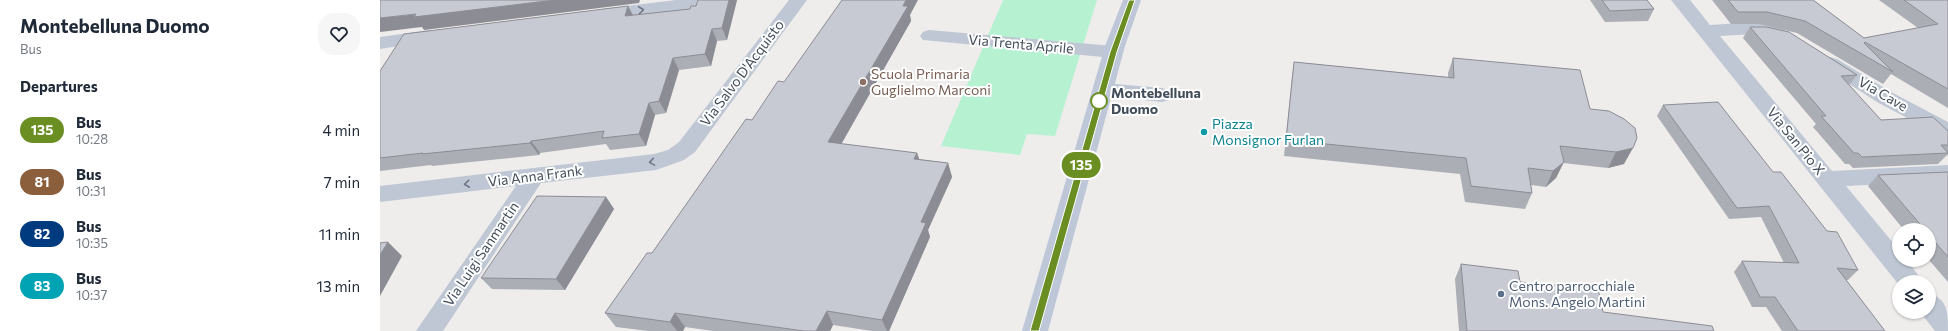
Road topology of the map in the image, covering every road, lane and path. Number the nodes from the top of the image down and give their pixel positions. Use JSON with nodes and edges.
{"nodes":[{"id":1,"x":718,"y":0,"type":"edge"},
{"id":2,"x":798,"y":0,"type":"edge"},
{"id":3,"x":1132,"y":0,"type":"edge"},
{"id":4,"x":1680,"y":0,"type":"edge"},
{"id":5,"x":585,"y":17,"type":"edge"},
{"id":6,"x":1705,"y":31,"type":"junction"},
{"id":7,"x":451,"y":34,"type":"edge"},
{"id":8,"x":930,"y":36,"type":"dead end"},
{"id":9,"x":1797,"y":42,"type":"edge"},
{"id":10,"x":380,"y":43,"type":"edge"},
{"id":11,"x":1113,"y":52,"type":"junction"},
{"id":12,"x":1817,"y":55,"type":"edge"},
{"id":13,"x":1103,"y":90,"type":"junction"},
{"id":14,"x":1162,"y":95,"type":"dead end"},
{"id":15,"x":1948,"y":131,"type":"edge"},
{"id":16,"x":687,"y":147,"type":"joint"},
{"id":17,"x":1948,"y":173,"type":"edge"},
{"id":18,"x":534,"y":177,"type":"junction"},
{"id":19,"x":1827,"y":179,"type":"junction"},
{"id":20,"x":380,"y":194,"type":"edge"},
{"id":21,"x":1905,"y":275,"type":"edge"},
{"id":22,"x":1936,"y":313,"type":"edge"},
{"id":23,"x":1948,"y":328,"type":"edge"},
{"id":24,"x":429,"y":331,"type":"edge"},
{"id":25,"x":1035,"y":331,"type":"edge"}],
"edges":[{"from":5,"to":1,"type":"street","one_way":true},
{"from":2,"to":16,"type":"street","name":"Via Salvo D'Acquisto"},
{"from":3,"to":11,"type":"main road"},
{"from":4,"to":6,"type":"street","name":"Via San Pio X"},
{"from":6,"to":9,"type":"street"},
{"from":6,"to":19,"type":"street","name":"Via San Pio X"},
{"from":7,"to":10,"type":"street"},
{"from":8,"to":11,"type":"street","name":"Via Trenta Aprile"},
{"from":11,"to":13,"type":"main road"},
{"from":12,"to":15,"type":"street","name":"Via Cave"},
{"from":13,"to":14,"type":"street"},
{"from":13,"to":25,"type":"main road"},
{"from":16,"to":18,"type":"street","name":"Via Anna Frank","one_way":true},
{"from":17,"to":19,"type":"street"},
{"from":18,"to":20,"type":"street","name":"Via Anna Frank","one_way":true},
{"from":18,"to":24,"type":"street","name":"Via Luigi Sanmartin"},
{"from":19,"to":21,"type":"street","name":"Via San Pio X"},
{"from":22,"to":23,"type":"street"}]}
